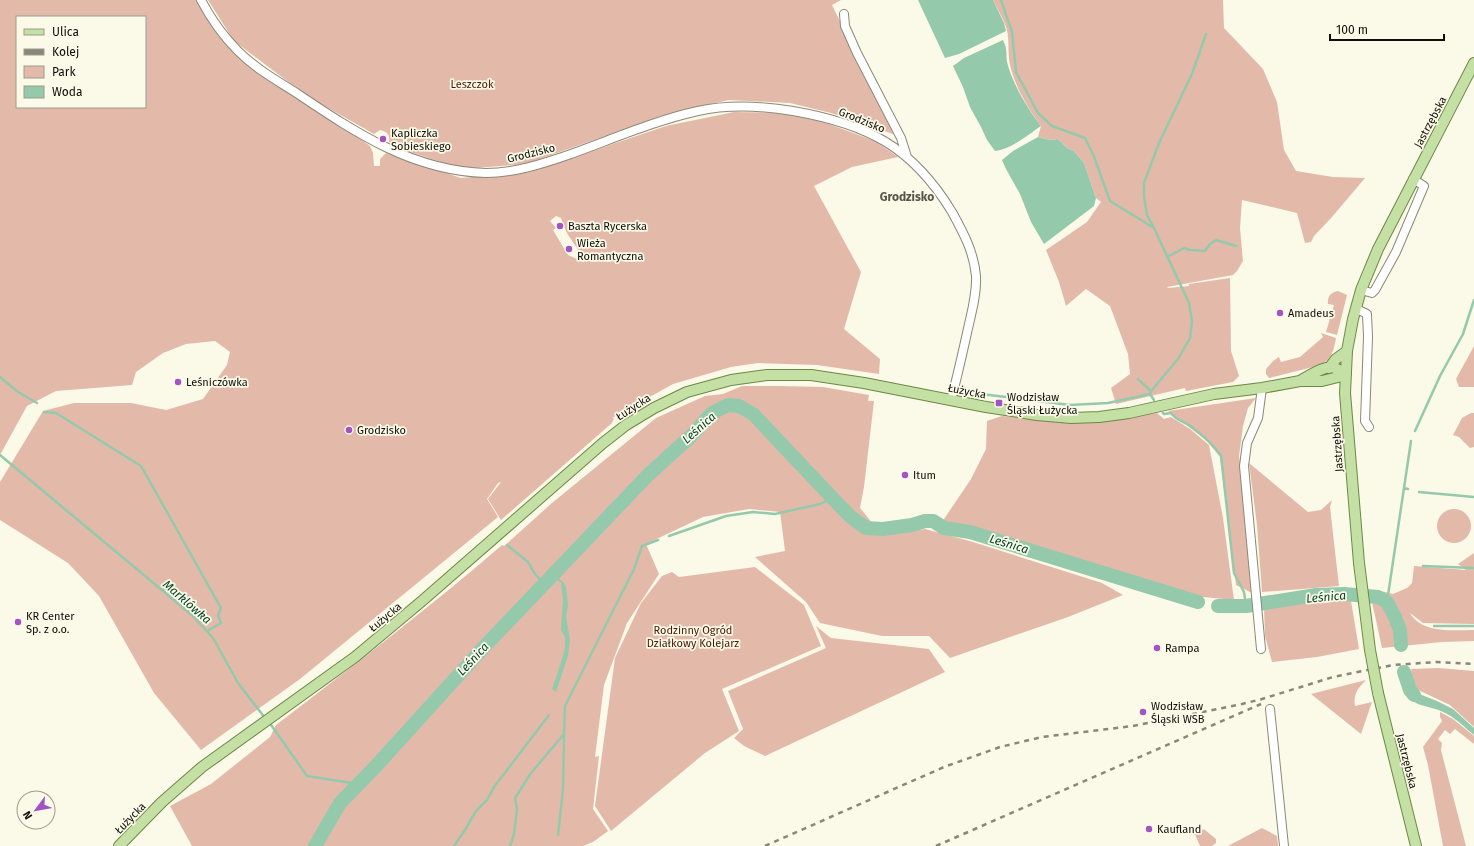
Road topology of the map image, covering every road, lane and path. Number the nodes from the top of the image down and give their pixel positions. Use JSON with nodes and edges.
{"nodes":[{"id":1,"x":201,"y":0,"type":"edge"},
{"id":2,"x":844,"y":14,"type":"dead end"},
{"id":3,"x":1474,"y":63,"type":"edge"},
{"id":4,"x":907,"y":158,"type":"junction"},
{"id":5,"x":1413,"y":179,"type":"junction"},
{"id":6,"x":1361,"y":290,"type":"junction"},
{"id":7,"x":1355,"y":310,"type":"junction"},
{"id":8,"x":1347,"y":351,"type":"junction"},
{"id":9,"x":1329,"y":368,"type":"junction"},
{"id":10,"x":1346,"y":375,"type":"junction"},
{"id":11,"x":1327,"y":380,"type":"junction"},
{"id":12,"x":1300,"y":381,"type":"junction"},
{"id":13,"x":1262,"y":388,"type":"junction"},
{"id":14,"x":1346,"y":393,"type":"junction"},
{"id":15,"x":950,"y":400,"type":"junction"},
{"id":16,"x":1369,"y":427,"type":"dead end"},
{"id":17,"x":1261,"y":649,"type":"dead end"},
{"id":18,"x":1270,"y":709,"type":"dead end"},
{"id":19,"x":119,"y":846,"type":"edge"},
{"id":20,"x":1284,"y":846,"type":"edge"},
{"id":21,"x":1416,"y":846,"type":"edge"}],
"edges":[{"from":1,"to":4,"type":"street","name":"Grodzisko"},
{"from":2,"to":4,"type":"street","name":"Grodzisko"},
{"from":3,"to":5,"type":"main road","name":"Jastrzębska"},
{"from":4,"to":15,"type":"street","name":"Grodzisko"},
{"from":5,"to":6,"type":"main road","name":"Jastrzębska"},
{"from":5,"to":6,"type":"street"},
{"from":6,"to":7,"type":"main road","name":"Jastrzębska"},
{"from":7,"to":8,"type":"main road","name":"Jastrzębska"},
{"from":7,"to":16,"type":"street"},
{"from":8,"to":9,"type":"main road"},
{"from":8,"to":10,"type":"main road","name":"Jastrzębska"},
{"from":9,"to":10,"type":"main road"},
{"from":9,"to":12,"type":"main road","name":"Łużycka"},
{"from":10,"to":11,"type":"main road","name":"Łużycka"},
{"from":10,"to":14,"type":"main road","name":"Jastrzębska"},
{"from":11,"to":12,"type":"main road","name":"Łużycka"},
{"from":11,"to":14,"type":"main road"},
{"from":12,"to":13,"type":"main road","name":"Łużycka"},
{"from":13,"to":15,"type":"main road","name":"Łużycka"},
{"from":13,"to":17,"type":"street"},
{"from":14,"to":21,"type":"main road","name":"Jastrzębska","bridge":true},
{"from":15,"to":19,"type":"main road","name":"Łużycka"},
{"from":18,"to":20,"type":"street"}]}
